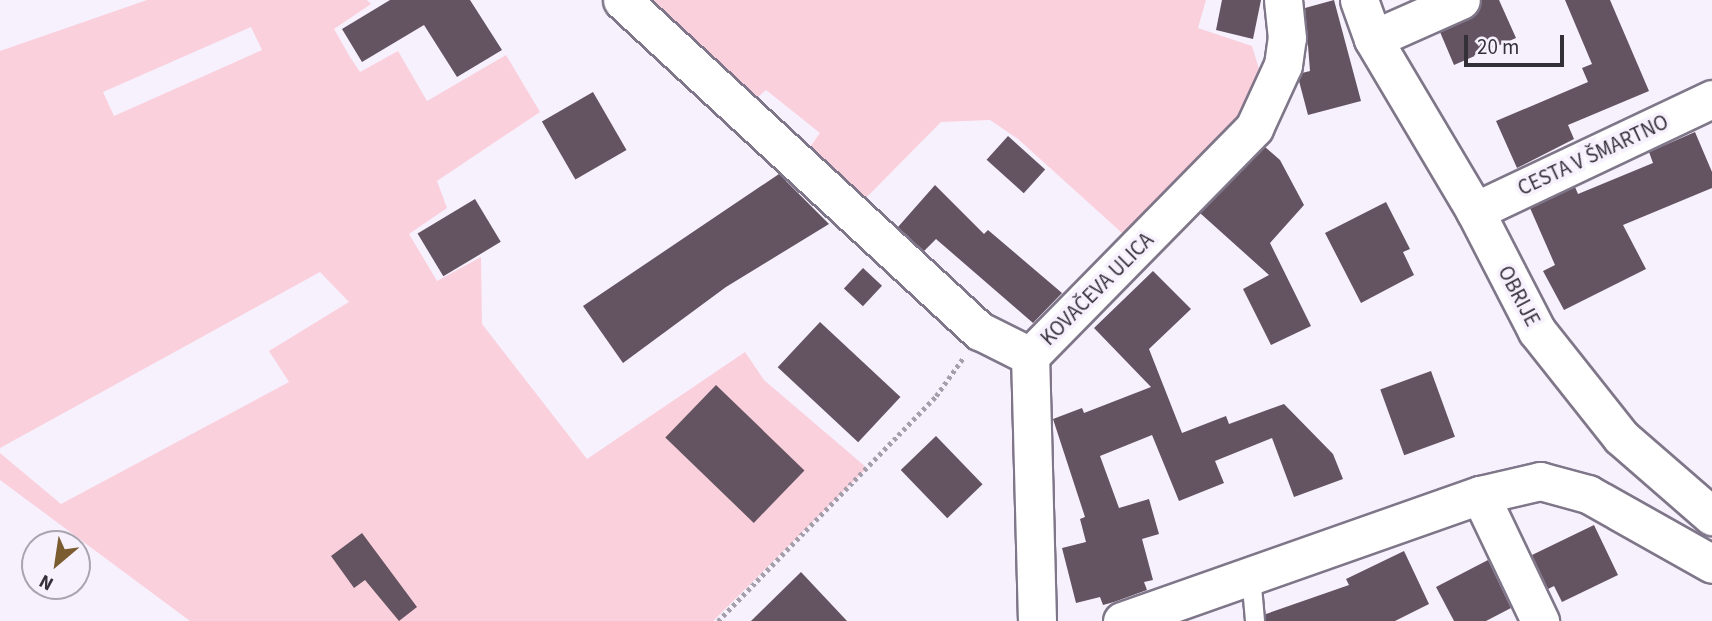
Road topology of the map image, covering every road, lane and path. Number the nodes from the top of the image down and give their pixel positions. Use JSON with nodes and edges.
{"nodes":[{"id":1,"x":622,"y":0,"type":"edge"},
{"id":2,"x":1283,"y":0,"type":"edge"},
{"id":3,"x":1359,"y":0,"type":"edge"},
{"id":4,"x":1461,"y":0,"type":"edge"},
{"id":5,"x":1373,"y":39,"type":"junction"},
{"id":6,"x":1712,"y":99,"type":"edge"},
{"id":7,"x":1475,"y":211,"type":"junction"},
{"id":8,"x":980,"y":331,"type":"junction"},
{"id":9,"x":1030,"y":356,"type":"junction"},
{"id":10,"x":1479,"y":495,"type":"junction"},
{"id":11,"x":1712,"y":516,"type":"edge"},
{"id":12,"x":1712,"y":564,"type":"edge"},
{"id":13,"x":1251,"y":575,"type":"junction"},
{"id":14,"x":718,"y":621,"type":"edge"},
{"id":15,"x":1037,"y":621,"type":"edge"},
{"id":16,"x":1122,"y":621,"type":"edge"},
{"id":17,"x":1255,"y":621,"type":"edge"},
{"id":18,"x":1540,"y":621,"type":"edge"}],
"edges":[{"from":1,"to":8,"type":"street"},
{"from":2,"to":9,"type":"street","name":"KOVAČEVA ULICA"},
{"from":3,"to":5,"type":"street"},
{"from":4,"to":5,"type":"street"},
{"from":5,"to":7,"type":"street","name":"OBRIJE"},
{"from":6,"to":7,"type":"street","name":"CESTA V ŠMARTNO"},
{"from":7,"to":11,"type":"street","name":"OBRIJE"},
{"from":8,"to":9,"type":"street"},
{"from":8,"to":14,"type":"path"},
{"from":9,"to":15,"type":"street","name":"KOVAČEVA ULICA"},
{"from":10,"to":12,"type":"street"},
{"from":10,"to":13,"type":"street"},
{"from":10,"to":18,"type":"street"},
{"from":13,"to":16,"type":"street"},
{"from":13,"to":17,"type":"lane"}]}
